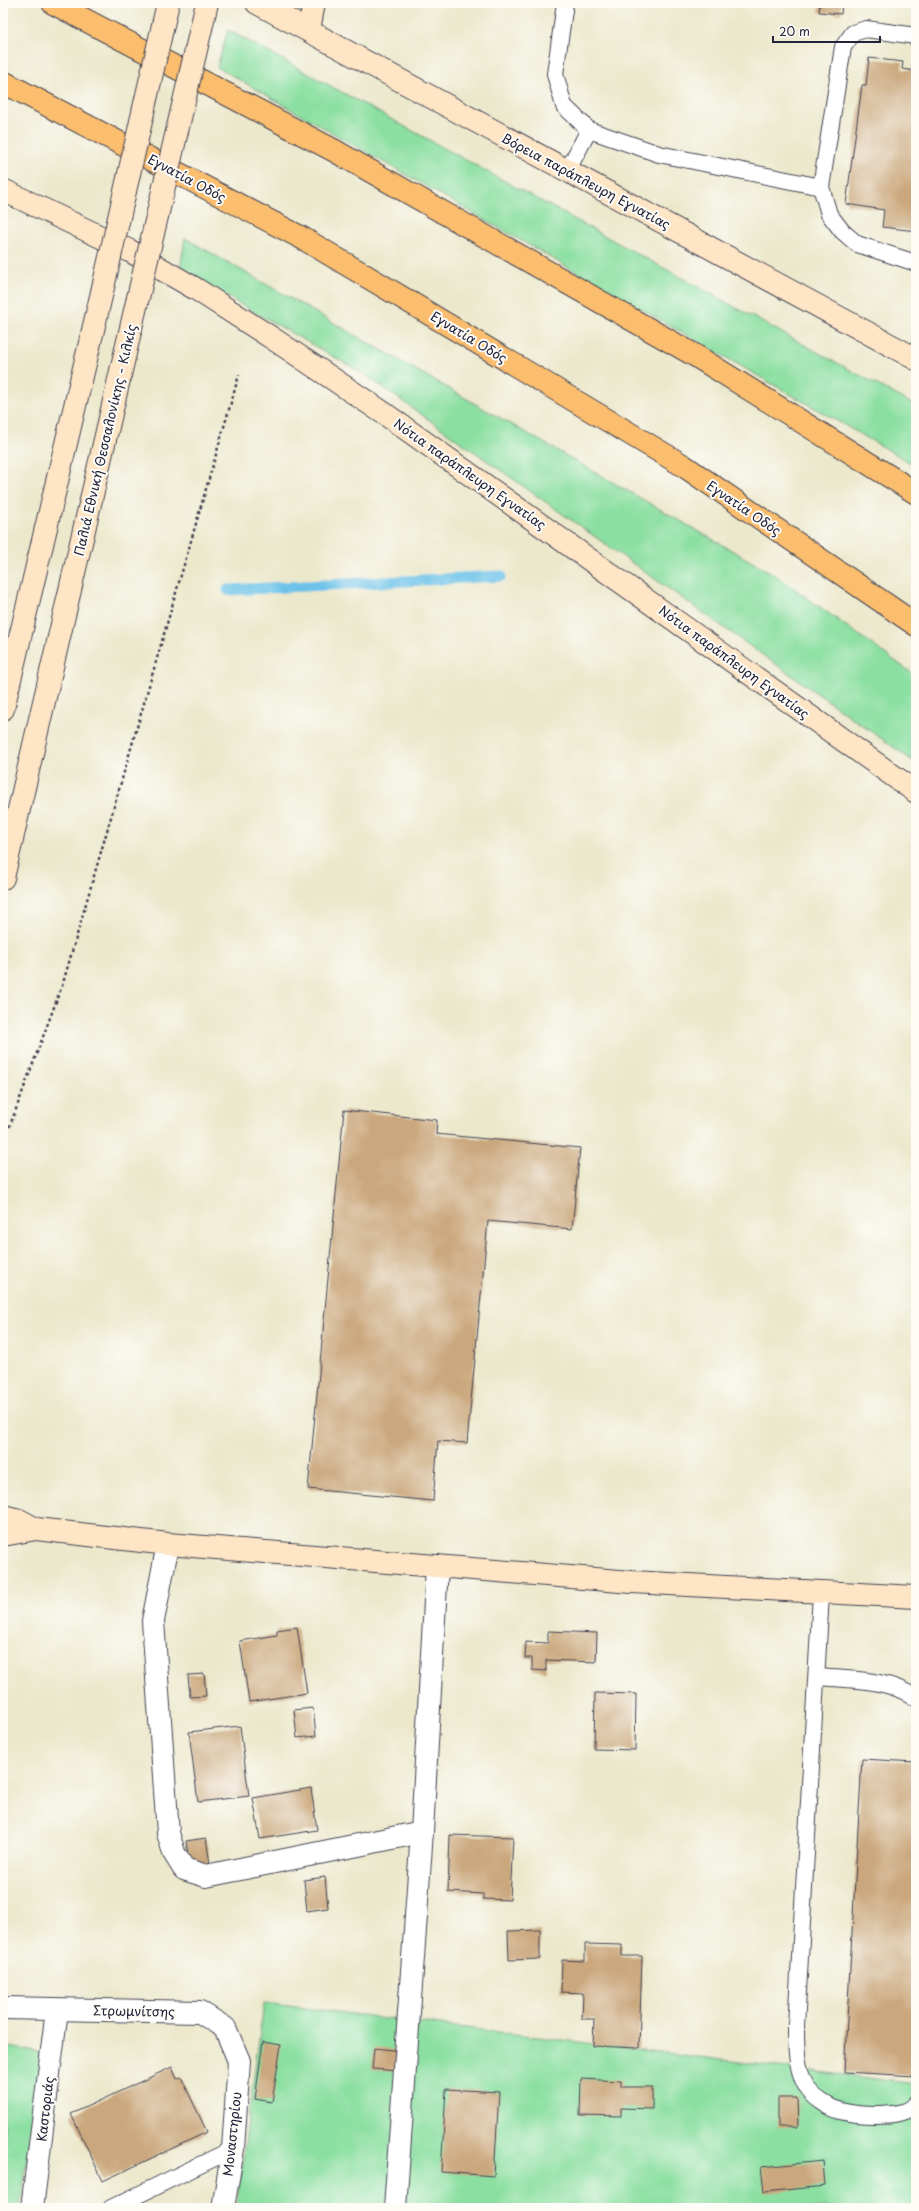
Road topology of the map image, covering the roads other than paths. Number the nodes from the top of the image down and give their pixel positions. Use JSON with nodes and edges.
{"nodes":[{"id":1,"x":54,"y":3,"type":"edge"},
{"id":2,"x":168,"y":3,"type":"edge"},
{"id":3,"x":207,"y":3,"type":"edge"},
{"id":4,"x":257,"y":3,"type":"edge"},
{"id":5,"x":314,"y":3,"type":"edge"},
{"id":6,"x":565,"y":3,"type":"edge"},
{"id":7,"x":309,"y":30,"type":"junction"},
{"id":8,"x":916,"y":36,"type":"edge"},
{"id":9,"x":3,"y":82,"type":"edge"},
{"id":10,"x":589,"y":130,"type":"junction"},
{"id":11,"x":567,"y":171,"type":"junction"},
{"id":12,"x":820,"y":187,"type":"junction"},
{"id":13,"x":3,"y":190,"type":"edge"},
{"id":14,"x":916,"y":263,"type":"edge"},
{"id":15,"x":916,"y":359,"type":"edge"},
{"id":16,"x":916,"y":493,"type":"edge"},
{"id":17,"x":916,"y":625,"type":"edge"},
{"id":18,"x":3,"y":709,"type":"edge"},
{"id":19,"x":916,"y":792,"type":"edge"},
{"id":20,"x":3,"y":878,"type":"edge"},
{"id":21,"x":3,"y":1516,"type":"edge"},
{"id":22,"x":36,"y":1529,"type":"junction"},
{"id":23,"x":3,"y":1534,"type":"edge"},
{"id":24,"x":168,"y":1544,"type":"junction"},
{"id":25,"x":436,"y":1566,"type":"junction"},
{"id":26,"x":821,"y":1594,"type":"junction"},
{"id":27,"x":916,"y":1597,"type":"edge"},
{"id":28,"x":816,"y":1677,"type":"junction"},
{"id":29,"x":916,"y":1698,"type":"edge"},
{"id":30,"x":422,"y":1832,"type":"junction"},
{"id":31,"x":3,"y":2008,"type":"edge"},
{"id":32,"x":57,"y":2010,"type":"junction"},
{"id":33,"x":239,"y":2061,"type":"joint"},
{"id":34,"x":916,"y":2103,"type":"edge"},
{"id":35,"x":233,"y":2149,"type":"junction"},
{"id":36,"x":32,"y":2208,"type":"edge"},
{"id":37,"x":111,"y":2208,"type":"edge"},
{"id":38,"x":222,"y":2208,"type":"edge"},
{"id":39,"x":395,"y":2208,"type":"edge"}],
"edges":[{"from":1,"to":16,"type":"highway"},
{"from":2,"to":18,"type":"street","bridge":true},
{"from":3,"to":20,"type":"street","name":"Παλιά Εθνική Θεσσαλονίκης - Κιλκίς","bridge":true},
{"from":4,"to":7,"type":"street","name":"Βόρεια παράπλευρη Εγνατίας"},
{"from":5,"to":7,"type":"street"},
{"from":6,"to":10,"type":"lane"},
{"from":7,"to":11,"type":"street","name":"Βόρεια παράπλευρη Εγνατίας"},
{"from":8,"to":12,"type":"lane"},
{"from":9,"to":17,"type":"highway","name":"Εγνατία Οδός"},
{"from":10,"to":11,"type":"lane"},
{"from":10,"to":12,"type":"lane"},
{"from":11,"to":15,"type":"street","name":"Βόρεια παράπλευρη Εγνατίας"},
{"from":12,"to":14,"type":"lane"},
{"from":13,"to":19,"type":"street","name":"Νότια παράπλευρη Εγνατίας"},
{"from":21,"to":22,"type":"street"},
{"from":22,"to":23,"type":"street"},
{"from":22,"to":24,"type":"street"},
{"from":24,"to":25,"type":"street"},
{"from":24,"to":30,"type":"street"},
{"from":25,"to":26,"type":"street"},
{"from":25,"to":30,"type":"street"},
{"from":26,"to":27,"type":"street"},
{"from":26,"to":28,"type":"lane"},
{"from":28,"to":29,"type":"lane"},
{"from":28,"to":34,"type":"lane"},
{"from":30,"to":39,"type":"street"},
{"from":31,"to":32,"type":"street","name":"Στρωμνίτσης"},
{"from":32,"to":33,"type":"street","name":"Στρωμνίτσης"},
{"from":32,"to":36,"type":"street","name":"Καστοριάς"},
{"from":33,"to":35,"type":"street","name":"Μοναστηρίου"},
{"from":35,"to":37,"type":"lane"},
{"from":35,"to":38,"type":"street","name":"Μοναστηρίου"}]}
